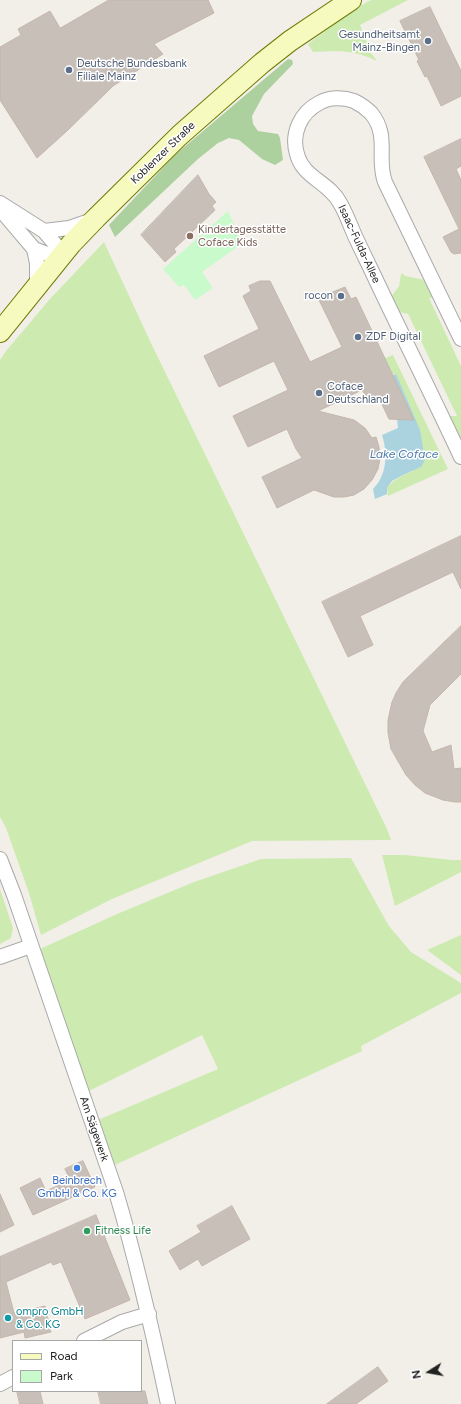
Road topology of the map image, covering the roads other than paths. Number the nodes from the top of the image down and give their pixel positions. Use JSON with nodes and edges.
{"nodes":[{"id":1,"x":351,"y":0,"type":"edge"},
{"id":2,"x":0,"y":204,"type":"edge"},
{"id":3,"x":0,"y":209,"type":"edge"},
{"id":4,"x":96,"y":218,"type":"junction"},
{"id":5,"x":44,"y":231,"type":"junction"},
{"id":6,"x":34,"y":249,"type":"junction"},
{"id":7,"x":61,"y":256,"type":"junction"},
{"id":8,"x":38,"y":284,"type":"junction"},
{"id":9,"x":0,"y":332,"type":"edge"},
{"id":10,"x":461,"y":339,"type":"edge"},
{"id":11,"x":461,"y":457,"type":"edge"},
{"id":12,"x":0,"y":859,"type":"edge"},
{"id":13,"x":32,"y":946,"type":"junction"},
{"id":14,"x":0,"y":957,"type":"edge"},
{"id":15,"x":149,"y":1314,"type":"junction"},
{"id":16,"x":86,"y":1340,"type":"edge"},
{"id":17,"x":12,"y":1378,"type":"edge"},
{"id":18,"x":0,"y":1384,"type":"edge"},
{"id":19,"x":168,"y":1404,"type":"edge"}],
"edges":[{"from":1,"to":4,"type":"main road","name":"Koblenzer Straße"},
{"from":2,"to":5,"type":"street"},
{"from":3,"to":6,"type":"street"},
{"from":4,"to":5,"type":"street"},
{"from":4,"to":7,"type":"main road","name":"Koblenzer Straße"},
{"from":5,"to":7,"type":"street"},
{"from":6,"to":7,"type":"street"},
{"from":6,"to":8,"type":"street"},
{"from":7,"to":8,"type":"main road","name":"Koblenzer Straße"},
{"from":8,"to":9,"type":"main road","name":"Koblenzer Straße"},
{"from":10,"to":11,"type":"street","name":"Isaac-Fulda-Allee"},
{"from":12,"to":13,"type":"street","name":"Am Sägewerk"},
{"from":13,"to":14,"type":"street"},
{"from":13,"to":15,"type":"street","name":"Am Sägewerk"},
{"from":15,"to":16,"type":"street"},
{"from":15,"to":19,"type":"street","name":"Am Sägewerk"},
{"from":17,"to":18,"type":"street"}]}
